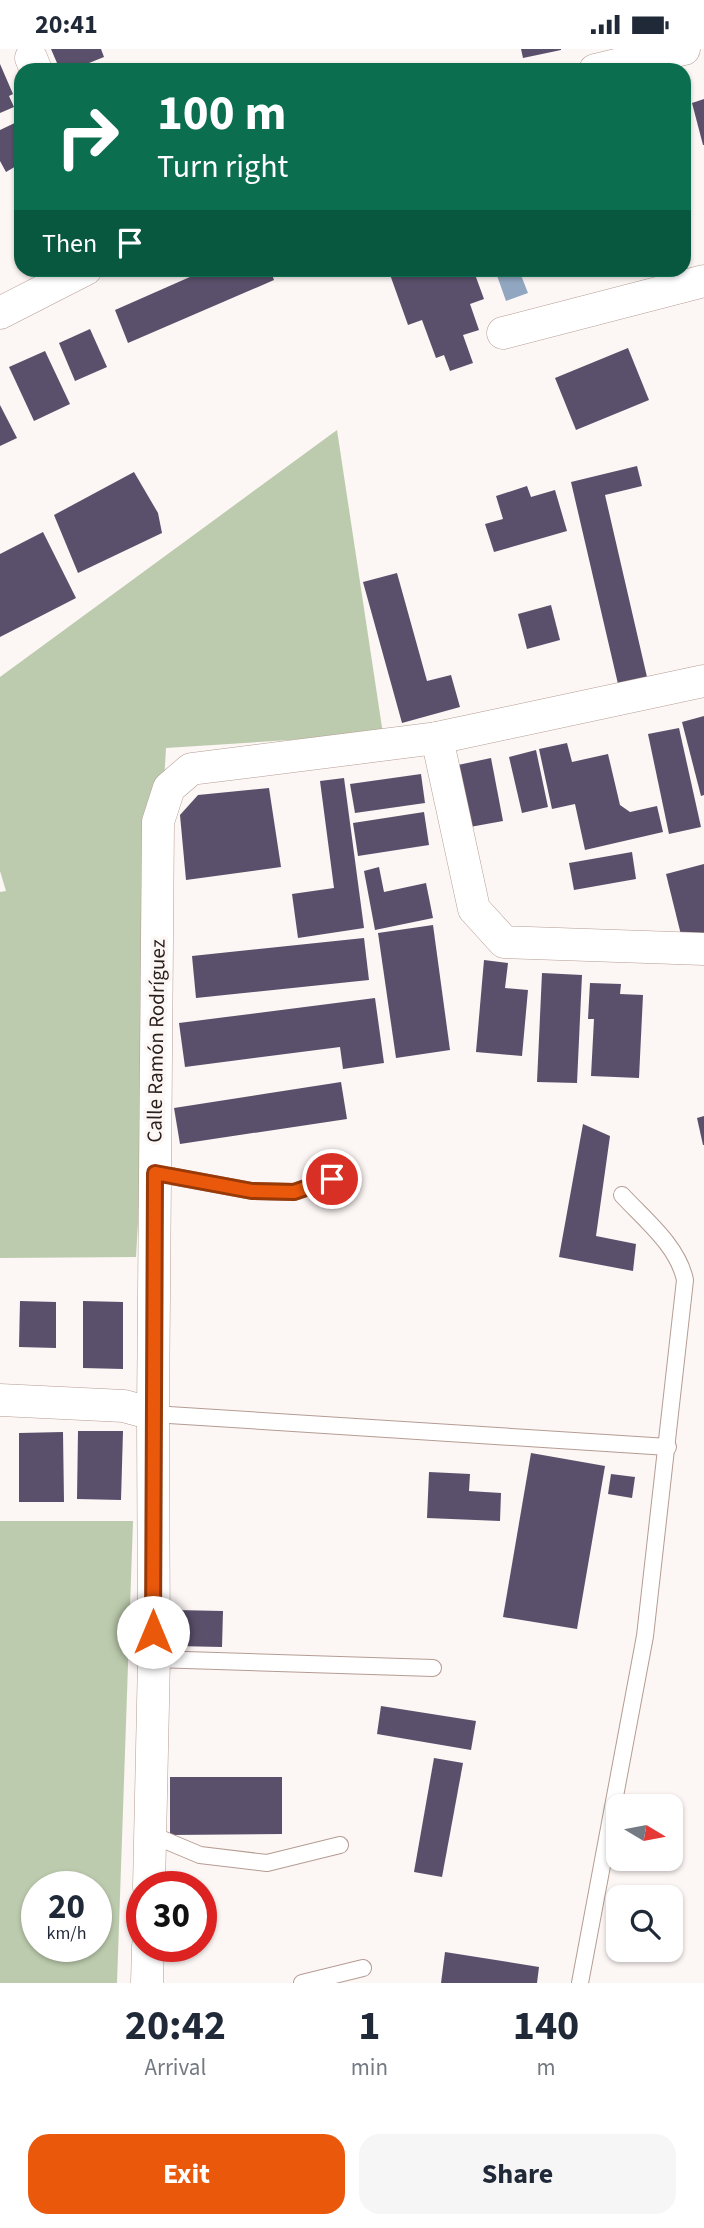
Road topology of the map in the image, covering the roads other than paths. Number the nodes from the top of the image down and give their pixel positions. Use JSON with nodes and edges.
{"nodes":[{"id":1,"x":684,"y":49,"type":"edge"},
{"id":2,"x":625,"y":63,"type":"edge"},
{"id":3,"x":70,"y":277,"type":"edge"},
{"id":4,"x":704,"y":281,"type":"edge"},
{"id":5,"x":0,"y":313,"type":"edge"},
{"id":6,"x":503,"y":333,"type":"dead end"},
{"id":7,"x":704,"y":681,"type":"edge"},
{"id":8,"x":437,"y":738,"type":"junction"},
{"id":9,"x":704,"y":949,"type":"edge"},
{"id":10,"x":350,"y":1172,"type":"dead end"},
{"id":11,"x":155,"y":1173,"type":"junction"},
{"id":12,"x":622,"y":1195,"type":"dead end"},
{"id":13,"x":0,"y":1400,"type":"edge"},
{"id":14,"x":153,"y":1414,"type":"junction"},
{"id":15,"x":668,"y":1447,"type":"junction"},
{"id":16,"x":153,"y":1659,"type":"junction"},
{"id":17,"x":433,"y":1668,"type":"dead end"},
{"id":18,"x":150,"y":1834,"type":"junction"},
{"id":19,"x":340,"y":1845,"type":"dead end"},
{"id":20,"x":149,"y":1871,"type":"edge"},
{"id":21,"x":148,"y":1962,"type":"edge"},
{"id":22,"x":363,"y":1968,"type":"dead end"},
{"id":23,"x":147,"y":1983,"type":"edge"},
{"id":24,"x":302,"y":1983,"type":"edge"},
{"id":25,"x":580,"y":1983,"type":"edge"}],
"edges":[{"from":1,"to":2,"type":"street"},
{"from":3,"to":5,"type":"street"},
{"from":4,"to":6,"type":"street"},
{"from":7,"to":8,"type":"street","name":"Calle Ramón Rodríguez"},
{"from":8,"to":9,"type":"street"},
{"from":8,"to":11,"type":"street","name":"Calle Ramón Rodríguez"},
{"from":10,"to":11,"type":"lane"},
{"from":11,"to":14,"type":"street","name":"Calle Ramón Rodríguez"},
{"from":12,"to":15,"type":"lane"},
{"from":13,"to":14,"type":"street"},
{"from":14,"to":15,"type":"lane"},
{"from":14,"to":16,"type":"street","name":"Calle Ramón Rodríguez"},
{"from":15,"to":25,"type":"lane"},
{"from":16,"to":17,"type":"lane"},
{"from":16,"to":18,"type":"street","name":"Calle Ramón Rodríguez"},
{"from":18,"to":19,"type":"lane"},
{"from":18,"to":20,"type":"street","name":"Calle Ramón Rodríguez"},
{"from":21,"to":23,"type":"street"},
{"from":22,"to":24,"type":"lane"}]}
